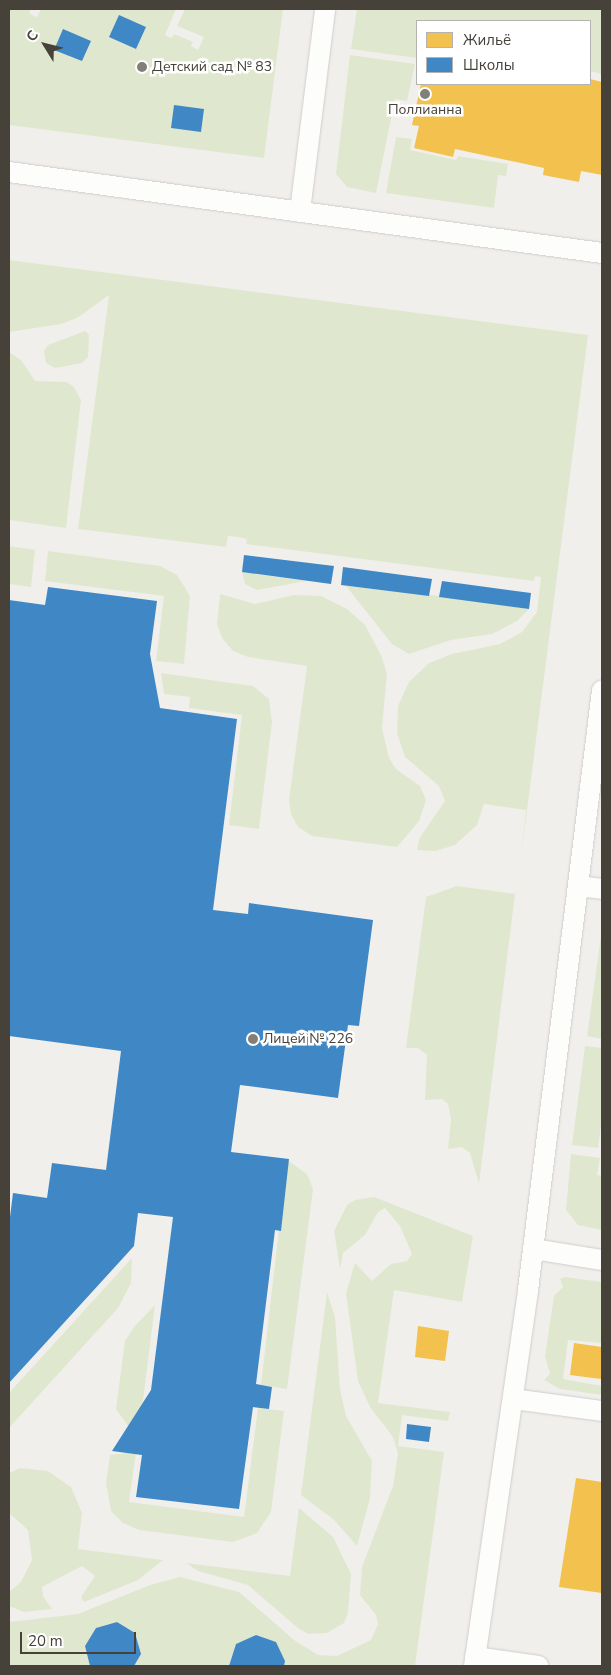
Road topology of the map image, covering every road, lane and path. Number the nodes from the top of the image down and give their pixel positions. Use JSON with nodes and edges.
{"nodes":[{"id":1,"x":325,"y":9,"type":"edge"},
{"id":2,"x":9,"y":172,"type":"edge"},
{"id":3,"x":300,"y":211,"type":"junction"},
{"id":4,"x":602,"y":253,"type":"edge"},
{"id":5,"x":602,"y":691,"type":"edge"},
{"id":6,"x":578,"y":886,"type":"junction"},
{"id":7,"x":602,"y":889,"type":"edge"},
{"id":8,"x":533,"y":1249,"type":"junction"},
{"id":9,"x":602,"y":1260,"type":"edge"},
{"id":10,"x":513,"y":1399,"type":"junction"},
{"id":11,"x":602,"y":1412,"type":"edge"},
{"id":12,"x":475,"y":1662,"type":"edge"},
{"id":13,"x":538,"y":1666,"type":"edge"}],
"edges":[{"from":1,"to":3,"type":"lane"},
{"from":2,"to":3,"type":"lane"},
{"from":3,"to":4,"type":"lane"},
{"from":5,"to":6,"type":"lane"},
{"from":6,"to":7,"type":"lane"},
{"from":6,"to":8,"type":"lane"},
{"from":8,"to":9,"type":"lane"},
{"from":8,"to":10,"type":"lane"},
{"from":10,"to":11,"type":"lane"},
{"from":10,"to":12,"type":"lane"},
{"from":12,"to":13,"type":"lane"}]}
